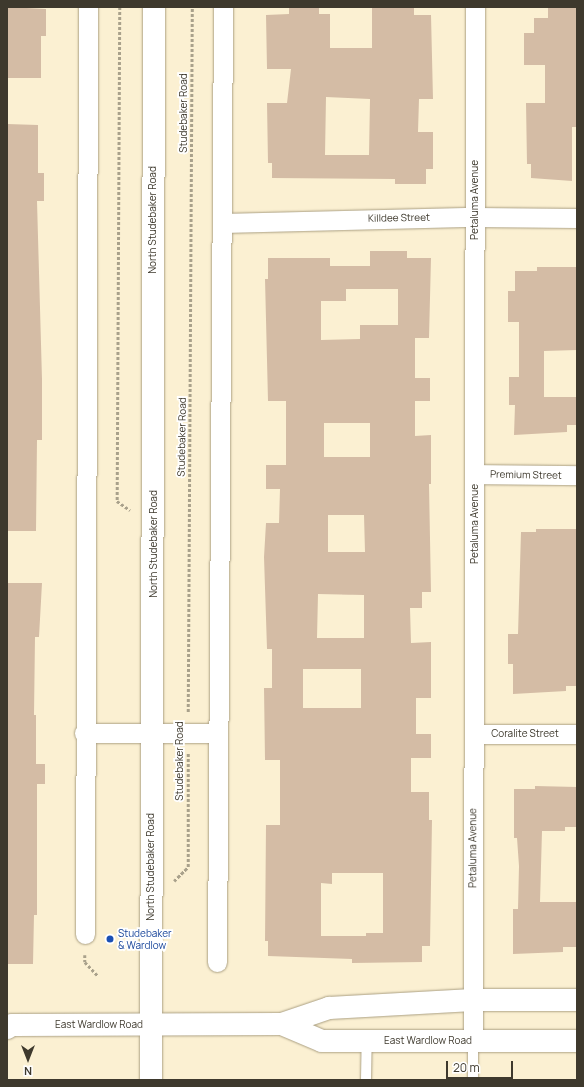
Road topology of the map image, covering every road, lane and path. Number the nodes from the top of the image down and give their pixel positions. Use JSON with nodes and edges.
{"nodes":[{"id":1,"x":88,"y":7,"type":"edge"},
{"id":2,"x":120,"y":7,"type":"edge"},
{"id":3,"x":154,"y":7,"type":"edge"},
{"id":4,"x":192,"y":7,"type":"edge"},
{"id":5,"x":223,"y":7,"type":"edge"},
{"id":6,"x":475,"y":7,"type":"edge"},
{"id":7,"x":474,"y":216,"type":"junction"},
{"id":8,"x":577,"y":218,"type":"edge"},
{"id":9,"x":222,"y":223,"type":"junction"},
{"id":10,"x":475,"y":474,"type":"junction"},
{"id":11,"x":577,"y":475,"type":"edge"},
{"id":12,"x":117,"y":501,"type":"dead end"},
{"id":13,"x":84,"y":733,"type":"junction"},
{"id":14,"x":153,"y":733,"type":"junction"},
{"id":15,"x":188,"y":733,"type":"junction"},
{"id":16,"x":218,"y":733,"type":"junction"},
{"id":17,"x":474,"y":734,"type":"junction"},
{"id":18,"x":577,"y":734,"type":"edge"},
{"id":19,"x":188,"y":867,"type":"dead end"},
{"id":20,"x":85,"y":934,"type":"dead end"},
{"id":21,"x":217,"y":962,"type":"dead end"},
{"id":22,"x":473,"y":1000,"type":"junction"},
{"id":23,"x":577,"y":1000,"type":"edge"},
{"id":24,"x":282,"y":1024,"type":"junction"},
{"id":25,"x":9,"y":1025,"type":"edge"},
{"id":26,"x":151,"y":1026,"type":"junction"},
{"id":27,"x":367,"y":1041,"type":"junction"},
{"id":28,"x":473,"y":1041,"type":"junction"},
{"id":29,"x":577,"y":1041,"type":"edge"},
{"id":30,"x":151,"y":1080,"type":"edge"},
{"id":31,"x":366,"y":1080,"type":"edge"},
{"id":32,"x":473,"y":1080,"type":"edge"}],
"edges":[{"from":1,"to":13,"type":"street"},
{"from":2,"to":12,"type":"path"},
{"from":3,"to":14,"type":"main road","name":"North Studebaker Road"},
{"from":4,"to":15,"type":"path","name":"Studebaker Road"},
{"from":5,"to":9,"type":"street"},
{"from":6,"to":7,"type":"street","name":"Petaluma Avenue"},
{"from":7,"to":8,"type":"street","name":"Killdee Street"},
{"from":7,"to":9,"type":"street","name":"Killdee Street"},
{"from":7,"to":10,"type":"street","name":"Petaluma Avenue"},
{"from":9,"to":16,"type":"street"},
{"from":10,"to":11,"type":"street","name":"Premium Street"},
{"from":10,"to":17,"type":"street","name":"Petaluma Avenue"},
{"from":13,"to":14,"type":"street"},
{"from":13,"to":20,"type":"street"},
{"from":14,"to":15,"type":"street"},
{"from":14,"to":26,"type":"main road","name":"North Studebaker Road"},
{"from":15,"to":16,"type":"street"},
{"from":15,"to":19,"type":"path","name":"Studebaker Road"},
{"from":16,"to":21,"type":"street"},
{"from":17,"to":18,"type":"street","name":"Coralite Street"},
{"from":17,"to":22,"type":"street","name":"Petaluma Avenue"},
{"from":22,"to":23,"type":"main road","name":"East Wardlow Road"},
{"from":22,"to":24,"type":"main road","name":"East Wardlow Road"},
{"from":22,"to":28,"type":"street","name":"Petaluma Avenue"},
{"from":24,"to":26,"type":"main road","name":"East Wardlow Road"},
{"from":24,"to":27,"type":"main road","name":"East Wardlow Road"},
{"from":25,"to":26,"type":"main road","name":"East Wardlow Road"},
{"from":26,"to":30,"type":"main road","name":"North Studebaker Road"},
{"from":27,"to":28,"type":"main road","name":"East Wardlow Road"},
{"from":27,"to":31,"type":"lane"},
{"from":28,"to":29,"type":"main road","name":"East Wardlow Road"},
{"from":28,"to":32,"type":"lane"}]}
